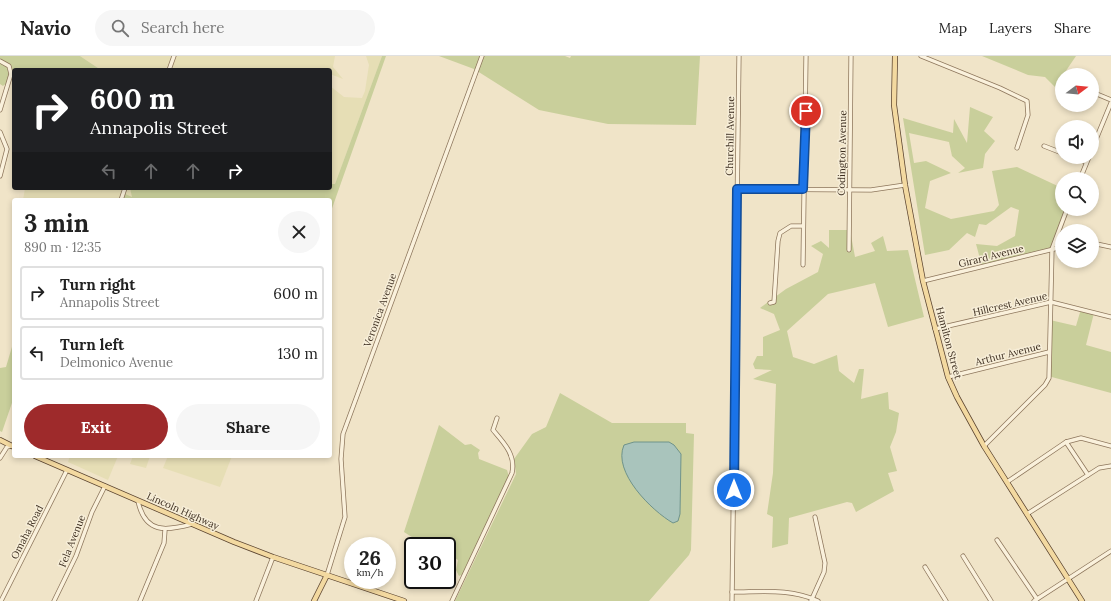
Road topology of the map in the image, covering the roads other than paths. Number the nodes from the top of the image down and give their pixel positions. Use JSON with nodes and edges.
{"nodes":[{"id":1,"x":174,"y":56,"type":"edge"},
{"id":2,"x":482,"y":56,"type":"edge"},
{"id":3,"x":739,"y":56,"type":"edge"},
{"id":4,"x":806,"y":56,"type":"edge"},
{"id":5,"x":851,"y":56,"type":"edge"},
{"id":6,"x":894,"y":56,"type":"edge"},
{"id":7,"x":921,"y":56,"type":"edge"},
{"id":8,"x":0,"y":61,"type":"edge"},
{"id":9,"x":170,"y":68,"type":"edge"},
{"id":10,"x":1099,"y":95,"type":"edge"},
{"id":11,"x":1111,"y":100,"type":"edge"},
{"id":12,"x":1111,"y":103,"type":"edge"},
{"id":13,"x":0,"y":110,"type":"edge"},
{"id":14,"x":0,"y":132,"type":"edge"},
{"id":15,"x":1099,"y":132,"type":"edge"},
{"id":16,"x":1044,"y":146,"type":"dead end"},
{"id":17,"x":1017,"y":148,"type":"dead end"},
{"id":18,"x":1055,"y":150,"type":"edge"},
{"id":19,"x":0,"y":176,"type":"edge"},
{"id":20,"x":905,"y":185,"type":"junction"},
{"id":21,"x":737,"y":189,"type":"junction"},
{"id":22,"x":803,"y":189,"type":"junction"},
{"id":23,"x":850,"y":190,"type":"junction"},
{"id":24,"x":1064,"y":216,"type":"edge"},
{"id":25,"x":803,"y":226,"type":"junction"},
{"id":26,"x":1099,"y":244,"type":"edge"},
{"id":27,"x":1111,"y":247,"type":"edge"},
{"id":28,"x":1055,"y":248,"type":"edge"},
{"id":29,"x":1052,"y":249,"type":"junction"},
{"id":30,"x":849,"y":250,"type":"dead end"},
{"id":31,"x":803,"y":265,"type":"dead end"},
{"id":32,"x":923,"y":281,"type":"junction"},
{"id":33,"x":1051,"y":302,"type":"junction"},
{"id":34,"x":770,"y":303,"type":"dead end"},
{"id":35,"x":1111,"y":317,"type":"edge"},
{"id":36,"x":935,"y":329,"type":"junction"},
{"id":37,"x":1049,"y":352,"type":"junction"},
{"id":38,"x":948,"y":377,"type":"junction"},
{"id":39,"x":497,"y":418,"type":"dead end"},
{"id":40,"x":0,"y":440,"type":"edge"},
{"id":41,"x":1066,"y":442,"type":"junction"},
{"id":42,"x":12,"y":446,"type":"edge"},
{"id":43,"x":12,"y":446,"type":"edge"},
{"id":44,"x":984,"y":446,"type":"junction"},
{"id":45,"x":1111,"y":446,"type":"edge"},
{"id":46,"x":0,"y":458,"type":"edge"},
{"id":47,"x":40,"y":458,"type":"edge"},
{"id":48,"x":1111,"y":466,"type":"edge"},
{"id":49,"x":67,"y":470,"type":"junction"},
{"id":50,"x":1088,"y":475,"type":"junction"},
{"id":51,"x":1007,"y":482,"type":"junction"},
{"id":52,"x":105,"y":486,"type":"junction"},
{"id":53,"x":138,"y":501,"type":"junction"},
{"id":54,"x":1027,"y":514,"type":"junction"},
{"id":55,"x":816,"y":517,"type":"dead end"},
{"id":56,"x":192,"y":524,"type":"junction"},
{"id":57,"x":165,"y":530,"type":"junction"},
{"id":58,"x":997,"y":540,"type":"dead end"},
{"id":59,"x":1111,"y":551,"type":"edge"},
{"id":60,"x":963,"y":556,"type":"dead end"},
{"id":61,"x":273,"y":558,"type":"junction"},
{"id":62,"x":925,"y":567,"type":"dead end"},
{"id":63,"x":327,"y":575,"type":"junction"},
{"id":64,"x":1068,"y":578,"type":"junction"},
{"id":65,"x":732,"y":592,"type":"junction"},
{"id":66,"x":812,"y":600,"type":"edge"},
{"id":67,"x":1035,"y":600,"type":"edge"},
{"id":68,"x":1,"y":601,"type":"edge"},
{"id":69,"x":54,"y":601,"type":"edge"},
{"id":70,"x":140,"y":601,"type":"edge"},
{"id":71,"x":257,"y":601,"type":"edge"},
{"id":72,"x":314,"y":601,"type":"edge"},
{"id":73,"x":404,"y":601,"type":"edge"},
{"id":74,"x":452,"y":601,"type":"edge"},
{"id":75,"x":732,"y":601,"type":"edge"},
{"id":76,"x":818,"y":601,"type":"edge"},
{"id":77,"x":946,"y":601,"type":"edge"},
{"id":78,"x":992,"y":601,"type":"edge"},
{"id":79,"x":1082,"y":601,"type":"edge"}],
"edges":[{"from":1,"to":9,"type":"street"},
{"from":2,"to":63,"type":"street","name":"Veronica Avenue"},
{"from":3,"to":21,"type":"street","name":"Churchill Avenue"},
{"from":4,"to":22,"type":"street"},
{"from":5,"to":23,"type":"street","name":"Codington Avenue"},
{"from":6,"to":20,"type":"main road","name":"Hamilton Street"},
{"from":7,"to":17,"type":"street"},
{"from":8,"to":13,"type":"street"},
{"from":10,"to":11,"type":"street"},
{"from":12,"to":15,"type":"street"},
{"from":14,"to":19,"type":"street"},
{"from":16,"to":18,"type":"street"},
{"from":20,"to":23,"type":"street"},
{"from":20,"to":32,"type":"main road","name":"Hamilton Street"},
{"from":21,"to":22,"type":"street"},
{"from":21,"to":65,"type":"street","name":"Churchill Avenue"},
{"from":22,"to":23,"type":"street"},
{"from":22,"to":25,"type":"street"},
{"from":23,"to":30,"type":"street","name":"Codington Avenue"},
{"from":24,"to":29,"type":"street"},
{"from":25,"to":31,"type":"street"},
{"from":25,"to":34,"type":"street"},
{"from":26,"to":27,"type":"street"},
{"from":28,"to":29,"type":"street","name":"Girard Avenue"},
{"from":29,"to":32,"type":"street","name":"Girard Avenue"},
{"from":29,"to":33,"type":"street"},
{"from":32,"to":36,"type":"main road","name":"Hamilton Street"},
{"from":33,"to":35,"type":"street","name":"Hillcrest Avenue"},
{"from":33,"to":36,"type":"street","name":"Hillcrest Avenue"},
{"from":33,"to":37,"type":"street"},
{"from":36,"to":38,"type":"main road","name":"Hamilton Street"},
{"from":37,"to":38,"type":"street","name":"Arthur Avenue"},
{"from":37,"to":44,"type":"street"},
{"from":38,"to":44,"type":"main road","name":"Hamilton Street"},
{"from":39,"to":74,"type":"street"},
{"from":40,"to":42,"type":"main road"},
{"from":41,"to":45,"type":"street"},
{"from":41,"to":50,"type":"street"},
{"from":41,"to":51,"type":"street"},
{"from":43,"to":46,"type":"street"},
{"from":44,"to":51,"type":"main road","name":"Hamilton Street"},
{"from":47,"to":49,"type":"main road","name":"Lincoln Highway"},
{"from":48,"to":50,"type":"street"},
{"from":49,"to":52,"type":"main road","name":"Lincoln Highway"},
{"from":49,"to":68,"type":"street","name":"Omaha Road"},
{"from":50,"to":54,"type":"street"},
{"from":51,"to":54,"type":"main road","name":"Hamilton Street"},
{"from":52,"to":53,"type":"main road","name":"Lincoln Highway"},
{"from":52,"to":69,"type":"street","name":"Fela Avenue"},
{"from":53,"to":56,"type":"main road","name":"Lincoln Highway"},
{"from":53,"to":57,"type":"street"},
{"from":54,"to":64,"type":"main road","name":"Hamilton Street"},
{"from":55,"to":66,"type":"street"},
{"from":56,"to":57,"type":"street"},
{"from":56,"to":61,"type":"main road","name":"Lincoln Highway"},
{"from":57,"to":70,"type":"street"},
{"from":58,"to":67,"type":"street"},
{"from":59,"to":64,"type":"street"},
{"from":60,"to":78,"type":"street"},
{"from":61,"to":63,"type":"main road","name":"Lincoln Highway"},
{"from":61,"to":71,"type":"street"},
{"from":62,"to":77,"type":"street"},
{"from":63,"to":72,"type":"main road"},
{"from":63,"to":73,"type":"main road","name":"Lincoln Highway"},
{"from":64,"to":67,"type":"street"},
{"from":64,"to":79,"type":"main road","name":"Hamilton Street"},
{"from":65,"to":66,"type":"street"},
{"from":65,"to":75,"type":"street","name":"Churchill Avenue"},
{"from":66,"to":76,"type":"street"}]}
